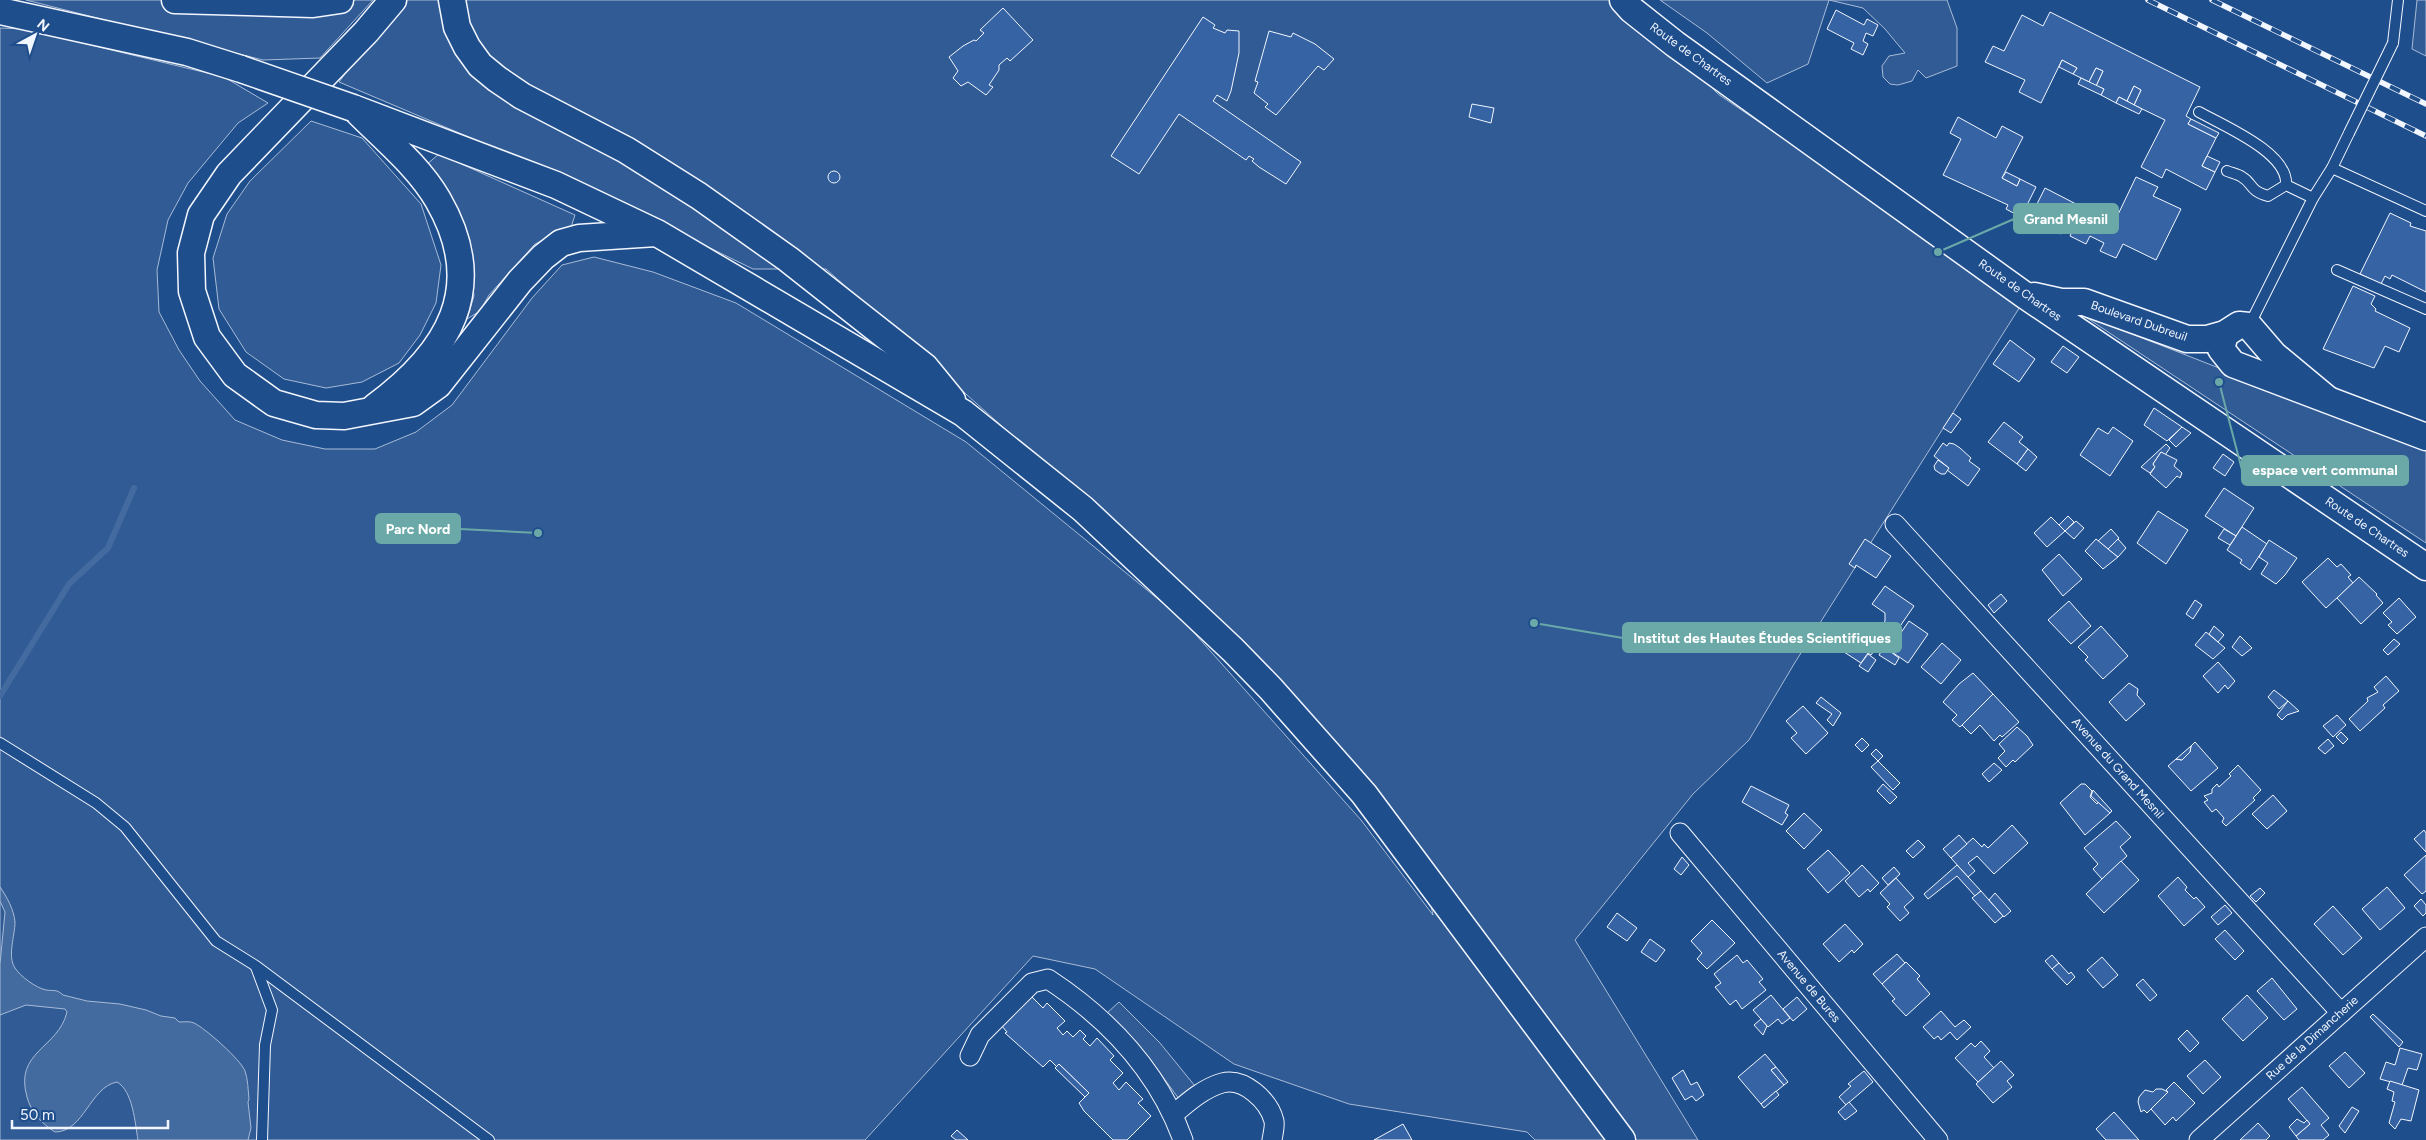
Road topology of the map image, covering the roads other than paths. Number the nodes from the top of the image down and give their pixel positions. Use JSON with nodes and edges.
{"nodes":[{"id":1,"x":175,"y":0,"type":"edge"},
{"id":2,"x":340,"y":0,"type":"edge"},
{"id":3,"x":393,"y":0,"type":"edge"},
{"id":4,"x":452,"y":0,"type":"edge"},
{"id":5,"x":1623,"y":0,"type":"edge"},
{"id":6,"x":2398,"y":0,"type":"edge"},
{"id":7,"x":0,"y":11,"type":"edge"},
{"id":8,"x":353,"y":108,"type":"junction"},
{"id":9,"x":2199,"y":112,"type":"dead end"},
{"id":10,"x":2332,"y":168,"type":"junction"},
{"id":11,"x":2227,"y":171,"type":"dead end"},
{"id":12,"x":2286,"y":185,"type":"junction"},
{"id":13,"x":2313,"y":198,"type":"junction"},
{"id":14,"x":2426,"y":211,"type":"edge"},
{"id":15,"x":657,"y":233,"type":"junction"},
{"id":16,"x":2337,"y":270,"type":"dead end"},
{"id":17,"x":2023,"y":294,"type":"junction"},
{"id":18,"x":2426,"y":309,"type":"edge"},
{"id":19,"x":2249,"y":326,"type":"junction"},
{"id":20,"x":2225,"y":334,"type":"junction"},
{"id":21,"x":2327,"y":399,"type":"junction"},
{"id":22,"x":369,"y":412,"type":"junction"},
{"id":23,"x":963,"y":413,"type":"junction"},
{"id":24,"x":2426,"y":437,"type":"edge"},
{"id":25,"x":1895,"y":524,"type":"dead end"},
{"id":26,"x":2426,"y":567,"type":"edge"},
{"id":27,"x":0,"y":743,"type":"edge"},
{"id":28,"x":1680,"y":833,"type":"dead end"},
{"id":29,"x":2426,"y":937,"type":"edge"},
{"id":30,"x":256,"y":966,"type":"junction"},
{"id":31,"x":2341,"y":1013,"type":"junction"},
{"id":32,"x":970,"y":1056,"type":"dead end"},
{"id":33,"x":1174,"y":1114,"type":"junction"},
{"id":34,"x":262,"y":1140,"type":"edge"},
{"id":35,"x":489,"y":1140,"type":"edge"},
{"id":36,"x":1183,"y":1140,"type":"edge"},
{"id":37,"x":1272,"y":1140,"type":"edge"},
{"id":38,"x":1622,"y":1140,"type":"edge"},
{"id":39,"x":1938,"y":1140,"type":"edge"},
{"id":40,"x":2199,"y":1140,"type":"edge"}],
"edges":[{"from":1,"to":2,"type":"main road"},
{"from":3,"to":22,"type":"main road"},
{"from":4,"to":23,"type":"main road"},
{"from":5,"to":17,"type":"main road","name":"Route de Chartres"},
{"from":6,"to":10,"type":"lane","bridge":true},
{"from":7,"to":8,"type":"main road","bridge":true},
{"from":8,"to":15,"type":"main road"},
{"from":8,"to":22,"type":"main road"},
{"from":9,"to":12,"type":"lane"},
{"from":10,"to":13,"type":"lane"},
{"from":10,"to":14,"type":"lane"},
{"from":11,"to":12,"type":"lane"},
{"from":12,"to":13,"type":"lane"},
{"from":13,"to":19,"type":"lane"},
{"from":15,"to":22,"type":"main road"},
{"from":15,"to":23,"type":"main road"},
{"from":16,"to":18,"type":"lane"},
{"from":17,"to":20,"type":"main road","name":"Boulevard Dubreuil"},
{"from":17,"to":26,"type":"main road","name":"Route de Chartres"},
{"from":19,"to":20,"type":"main road","name":"Boulevard Dubreuil"},
{"from":19,"to":21,"type":"main road"},
{"from":20,"to":21,"type":"main road"},
{"from":21,"to":24,"type":"main road"},
{"from":23,"to":38,"type":"main road"},
{"from":25,"to":31,"type":"street","name":"Avenue du Grand Mesnil"},
{"from":27,"to":30,"type":"lane"},
{"from":28,"to":39,"type":"street","name":"Avenue de Bures"},
{"from":29,"to":31,"type":"street","name":"Rue de la Dimancherie"},
{"from":30,"to":34,"type":"lane"},
{"from":30,"to":35,"type":"lane"},
{"from":31,"to":40,"type":"street","name":"Rue de la Dimancherie"},
{"from":32,"to":33,"type":"street"},
{"from":33,"to":36,"type":"street"},
{"from":33,"to":37,"type":"street"}]}
